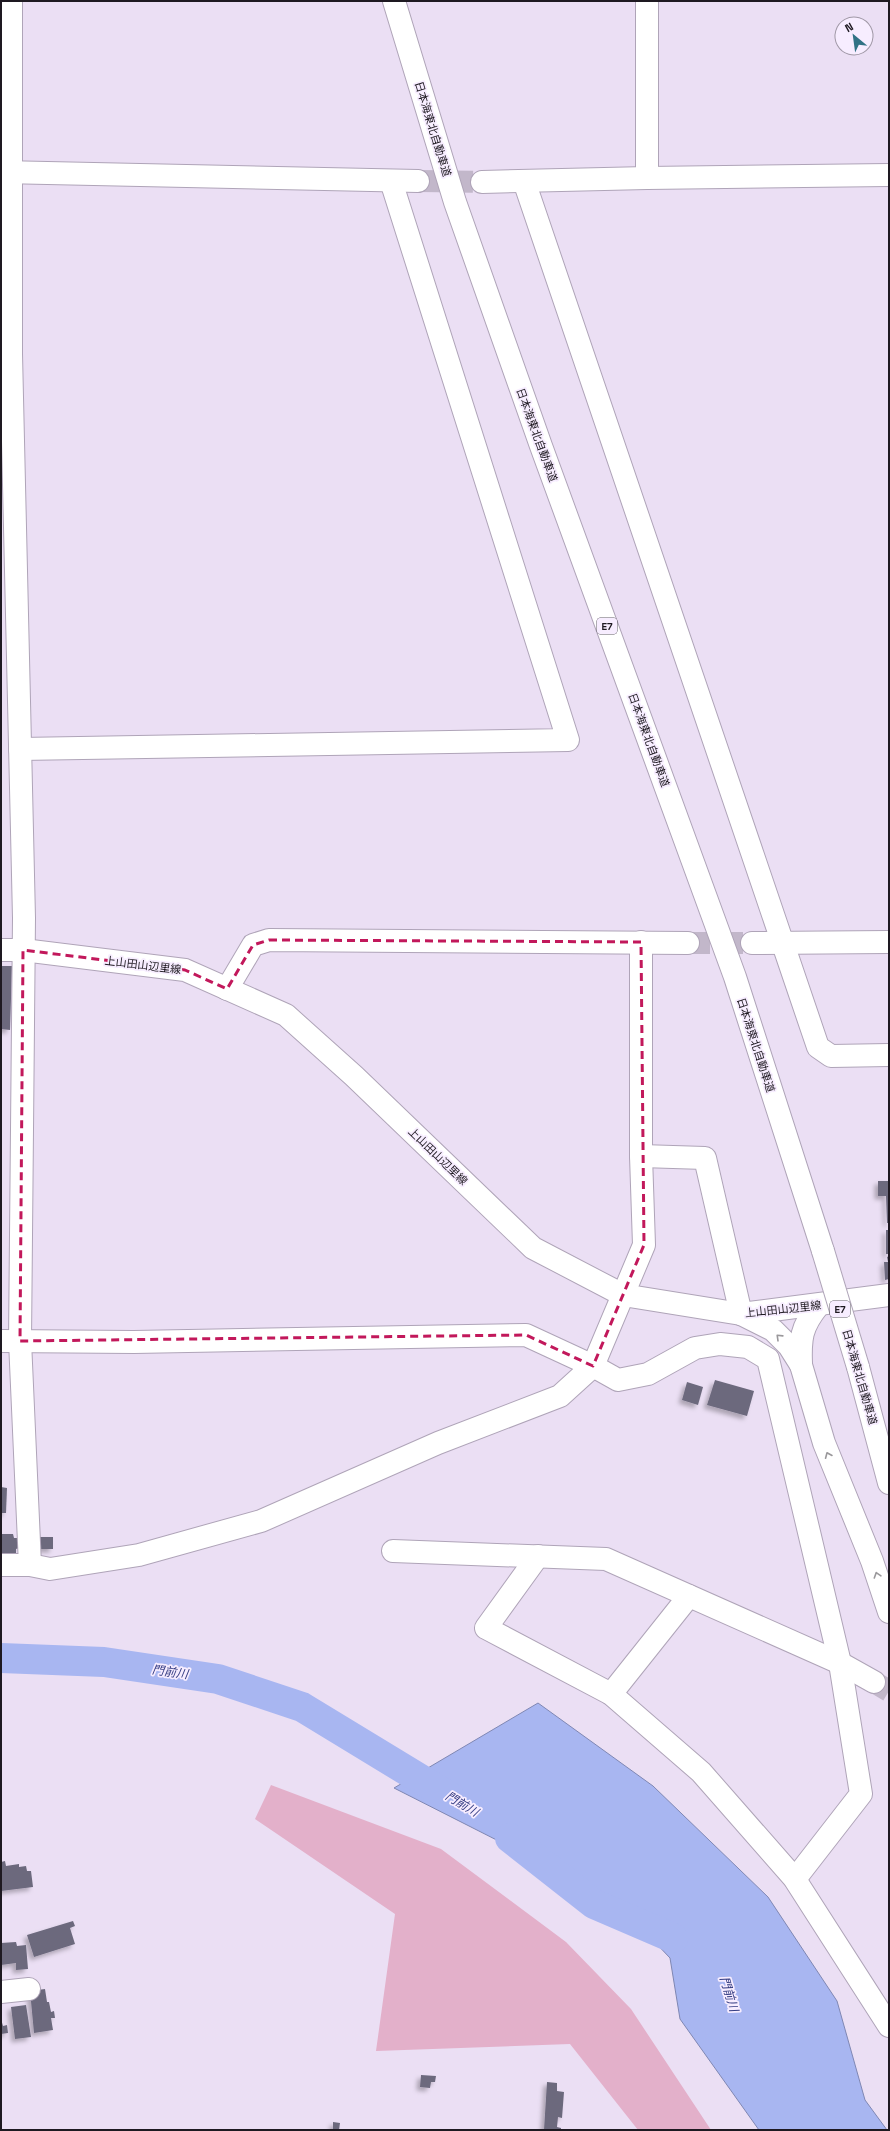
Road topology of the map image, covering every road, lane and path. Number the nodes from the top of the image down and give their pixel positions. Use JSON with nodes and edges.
{"nodes":[{"id":1,"x":11,"y":1,"type":"edge"},
{"id":2,"x":394,"y":1,"type":"edge"},
{"id":3,"x":647,"y":1,"type":"edge"},
{"id":4,"x":6,"y":172,"type":"edge"},
{"id":5,"x":889,"y":175,"type":"edge"},
{"id":6,"x":647,"y":178,"type":"junction"},
{"id":7,"x":390,"y":180,"type":"junction"},
{"id":8,"x":418,"y":181,"type":"tunnel mouth"},
{"id":9,"x":524,"y":181,"type":"junction"},
{"id":10,"x":482,"y":182,"type":"tunnel mouth"},
{"id":11,"x":8,"y":555,"type":"edge"},
{"id":12,"x":20,"y":749,"type":"junction"},
{"id":13,"x":640,"y":942,"type":"junction"},
{"id":14,"x":688,"y":942,"type":"tunnel mouth"},
{"id":15,"x":782,"y":942,"type":"junction"},
{"id":16,"x":889,"y":942,"type":"edge"},
{"id":17,"x":752,"y":944,"type":"tunnel mouth"},
{"id":18,"x":1,"y":950,"type":"edge"},
{"id":19,"x":23,"y":950,"type":"junction"},
{"id":20,"x":228,"y":989,"type":"junction"},
{"id":21,"x":889,"y":1055,"type":"edge"},
{"id":22,"x":641,"y":1156,"type":"junction"},
{"id":23,"x":623,"y":1295,"type":"junction"},
{"id":24,"x":889,"y":1296,"type":"edge"},
{"id":25,"x":818,"y":1306,"type":"junction"},
{"id":26,"x":741,"y":1314,"type":"junction"},
{"id":27,"x":11,"y":1341,"type":"edge"},
{"id":28,"x":801,"y":1365,"type":"junction"},
{"id":29,"x":593,"y":1366,"type":"junction"},
{"id":30,"x":889,"y":1483,"type":"edge"},
{"id":31,"x":393,"y":1551,"type":"dead end"},
{"id":32,"x":538,"y":1556,"type":"junction"},
{"id":33,"x":1,"y":1565,"type":"edge"},
{"id":34,"x":30,"y":1565,"type":"junction"},
{"id":35,"x":689,"y":1596,"type":"junction"},
{"id":36,"x":889,"y":1612,"type":"edge"},
{"id":37,"x":840,"y":1663,"type":"junction"},
{"id":38,"x":874,"y":1682,"type":"tunnel mouth"},
{"id":39,"x":611,"y":1694,"type":"junction"},
{"id":40,"x":795,"y":1879,"type":"junction"},
{"id":41,"x":29,"y":1989,"type":"dead end"},
{"id":42,"x":1,"y":1992,"type":"edge"},
{"id":43,"x":889,"y":2026,"type":"edge"}],
"edges":[{"from":1,"to":4,"type":"main road"},
{"from":2,"to":30,"type":"main road","name":"日本海東北自動車道","number":"E7","bridge":true},
{"from":3,"to":6,"type":"main road"},
{"from":4,"to":7,"type":"main road"},
{"from":4,"to":11,"type":"main road"},
{"from":5,"to":6,"type":"main road"},
{"from":6,"to":9,"type":"main road"},
{"from":7,"to":8,"type":"main road"},
{"from":7,"to":12,"type":"main road"},
{"from":9,"to":10,"type":"main road"},
{"from":9,"to":15,"type":"main road"},
{"from":11,"to":12,"type":"main road"},
{"from":12,"to":19,"type":"main road"},
{"from":13,"to":14,"type":"main road"},
{"from":13,"to":20,"type":"main road"},
{"from":13,"to":22,"type":"main road"},
{"from":15,"to":16,"type":"main road"},
{"from":15,"to":17,"type":"main road"},
{"from":15,"to":21,"type":"main road"},
{"from":18,"to":19,"type":"main road","name":"上山田山辺里線"},
{"from":19,"to":20,"type":"main road","name":"上山田山辺里線"},
{"from":19,"to":27,"type":"main road"},
{"from":20,"to":23,"type":"main road","name":"上山田山辺里線"},
{"from":22,"to":23,"type":"main road"},
{"from":22,"to":26,"type":"main road"},
{"from":23,"to":26,"type":"main road","name":"上山田山辺里線"},
{"from":23,"to":29,"type":"main road"},
{"from":24,"to":25,"type":"main road","name":"上山田山辺里線"},
{"from":25,"to":26,"type":"main road","name":"上山田山辺里線"},
{"from":25,"to":28,"type":"main road"},
{"from":28,"to":26,"type":"main road","one_way":true},
{"from":27,"to":29,"type":"main road"},
{"from":27,"to":34,"type":"main road"},
{"from":36,"to":28,"type":"main road","one_way":true},
{"from":29,"to":34,"type":"main road"},
{"from":29,"to":37,"type":"main road"},
{"from":31,"to":32,"type":"main road"},
{"from":32,"to":35,"type":"main road"},
{"from":32,"to":39,"type":"main road"},
{"from":33,"to":34,"type":"main road"},
{"from":35,"to":37,"type":"main road"},
{"from":35,"to":39,"type":"main road"},
{"from":37,"to":38,"type":"main road"},
{"from":37,"to":40,"type":"main road"},
{"from":39,"to":40,"type":"main road"},
{"from":40,"to":43,"type":"main road"},
{"from":41,"to":42,"type":"main road"}]}
